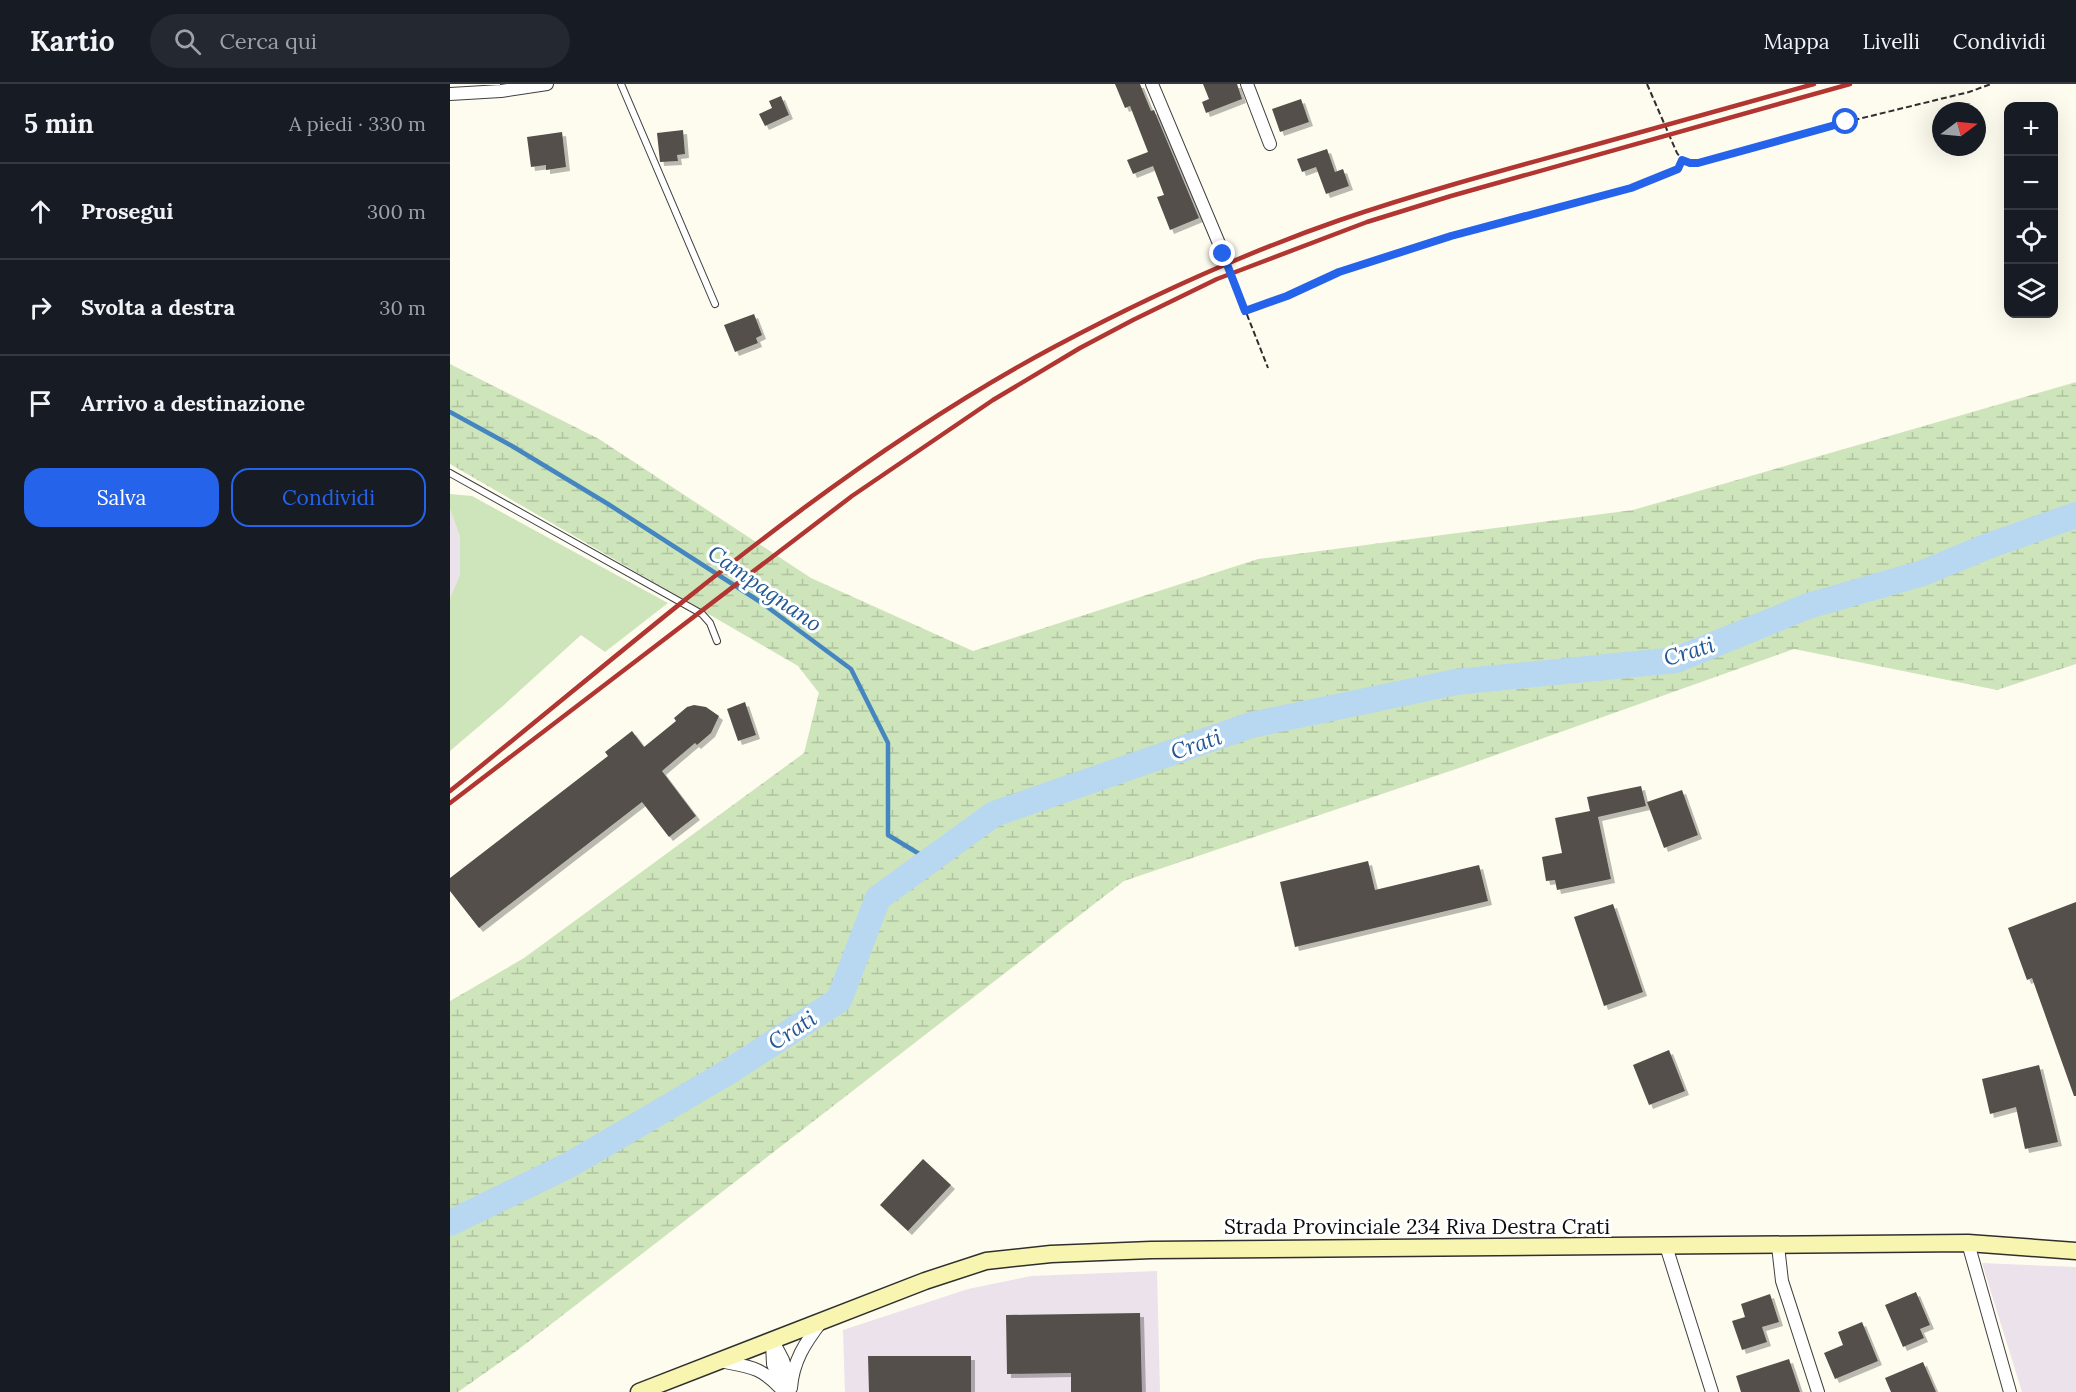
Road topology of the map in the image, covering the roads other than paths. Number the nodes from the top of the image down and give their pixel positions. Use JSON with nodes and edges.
{"nodes":[{"id":1,"x":547,"y":84,"type":"edge"},
{"id":2,"x":621,"y":84,"type":"edge"},
{"id":3,"x":1152,"y":84,"type":"edge"},
{"id":4,"x":1247,"y":84,"type":"edge"},
{"id":5,"x":450,"y":94,"type":"edge"},
{"id":6,"x":1270,"y":144,"type":"dead end"},
{"id":7,"x":1223,"y":254,"type":"road end"},
{"id":8,"x":715,"y":304,"type":"dead end"},
{"id":9,"x":450,"y":473,"type":"edge"},
{"id":10,"x":717,"y":641,"type":"dead end"},
{"id":11,"x":1968,"y":1243,"type":"junction"},
{"id":12,"x":1666,"y":1246,"type":"junction"},
{"id":13,"x":1778,"y":1246,"type":"junction"},
{"id":14,"x":2076,"y":1251,"type":"edge"},
{"id":15,"x":823,"y":1320,"type":"junction"},
{"id":16,"x":772,"y":1340,"type":"junction"},
{"id":17,"x":718,"y":1361,"type":"junction"},
{"id":18,"x":787,"y":1391,"type":"edge"},
{"id":19,"x":639,"y":1392,"type":"edge"},
{"id":20,"x":1712,"y":1392,"type":"edge"},
{"id":21,"x":1818,"y":1392,"type":"edge"},
{"id":22,"x":2010,"y":1392,"type":"edge"}],
"edges":[{"from":1,"to":5,"type":"street"},
{"from":2,"to":8,"type":"lane"},
{"from":3,"to":7,"type":"street"},
{"from":4,"to":6,"type":"street"},
{"from":9,"to":10,"type":"lane"},
{"from":11,"to":13,"type":"main road","name":"Strada Provinciale 234 Riva Destra Crati"},
{"from":11,"to":14,"type":"main road","name":"Strada Provinciale 234 Riva Destra Crati"},
{"from":11,"to":22,"type":"street"},
{"from":12,"to":13,"type":"main road","name":"Strada Provinciale 234 Riva Destra Crati"},
{"from":12,"to":15,"type":"main road","name":"Strada Provinciale 234 Riva Destra Crati"},
{"from":12,"to":20,"type":"street"},
{"from":13,"to":21,"type":"street"},
{"from":15,"to":16,"type":"main road","name":"Strada Provinciale 234 Riva Destra Crati"},
{"from":15,"to":18,"type":"street"},
{"from":16,"to":17,"type":"main road","name":"Strada Provinciale 234 Riva Destra Crati"},
{"from":16,"to":18,"type":"street"},
{"from":17,"to":18,"type":"street"},
{"from":17,"to":19,"type":"main road","name":"Strada Provinciale 234 Riva Destra Crati"}]}
